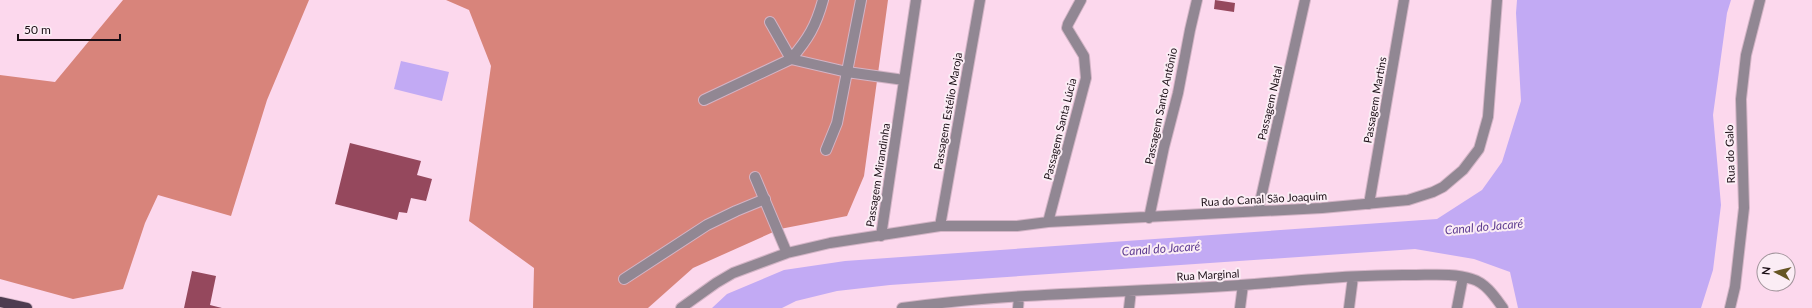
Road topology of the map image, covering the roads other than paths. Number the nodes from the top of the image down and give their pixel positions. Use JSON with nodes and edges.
{"nodes":[{"id":1,"x":823,"y":0,"type":"edge"},
{"id":2,"x":862,"y":0,"type":"edge"},
{"id":3,"x":916,"y":0,"type":"edge"},
{"id":4,"x":980,"y":0,"type":"edge"},
{"id":5,"x":1081,"y":0,"type":"edge"},
{"id":6,"x":1197,"y":0,"type":"edge"},
{"id":7,"x":1305,"y":0,"type":"edge"},
{"id":8,"x":1404,"y":0,"type":"edge"},
{"id":9,"x":1497,"y":0,"type":"edge"},
{"id":10,"x":1760,"y":0,"type":"edge"},
{"id":11,"x":770,"y":22,"type":"dead end"},
{"id":12,"x":791,"y":59,"type":"junction"},
{"id":13,"x":847,"y":72,"type":"junction"},
{"id":14,"x":904,"y":80,"type":"junction"},
{"id":15,"x":704,"y":100,"type":"dead end"},
{"id":16,"x":826,"y":150,"type":"dead end"},
{"id":17,"x":755,"y":177,"type":"dead end"},
{"id":18,"x":765,"y":199,"type":"junction"},
{"id":19,"x":1369,"y":204,"type":"junction"},
{"id":20,"x":1258,"y":211,"type":"junction"},
{"id":21,"x":1149,"y":218,"type":"junction"},
{"id":22,"x":1048,"y":222,"type":"junction"},
{"id":23,"x":940,"y":226,"type":"junction"},
{"id":24,"x":881,"y":236,"type":"junction"},
{"id":25,"x":787,"y":253,"type":"junction"},
{"id":26,"x":1353,"y":276,"type":"junction"},
{"id":27,"x":1463,"y":277,"type":"junction"},
{"id":28,"x":624,"y":279,"type":"dead end"},
{"id":29,"x":1243,"y":285,"type":"junction"},
{"id":30,"x":1131,"y":291,"type":"junction"},
{"id":31,"x":1019,"y":297,"type":"junction"},
{"id":32,"x":0,"y":302,"type":"edge"},
{"id":33,"x":932,"y":306,"type":"edge"},
{"id":34,"x":27,"y":308,"type":"edge"},
{"id":35,"x":681,"y":308,"type":"edge"},
{"id":36,"x":902,"y":308,"type":"edge"},
{"id":37,"x":1018,"y":308,"type":"edge"},
{"id":38,"x":1129,"y":308,"type":"edge"},
{"id":39,"x":1240,"y":308,"type":"edge"},
{"id":40,"x":1350,"y":308,"type":"edge"},
{"id":41,"x":1457,"y":308,"type":"edge"},
{"id":42,"x":1503,"y":308,"type":"edge"},
{"id":43,"x":1730,"y":308,"type":"edge"}],
"edges":[{"from":1,"to":12,"type":"street"},
{"from":2,"to":13,"type":"street"},
{"from":3,"to":14,"type":"street","name":"Passagem Mirandinha"},
{"from":4,"to":23,"type":"street","name":"Passagem Estélio Maroja"},
{"from":5,"to":22,"type":"street","name":"Passagem Santa Lúcia"},
{"from":6,"to":21,"type":"street","name":"Passagem Santo Antônio"},
{"from":7,"to":20,"type":"street","name":"Passagem Natal"},
{"from":8,"to":19,"type":"street","name":"Passagem Martins"},
{"from":9,"to":19,"type":"street","name":"Rua do Canal São Joaquim"},
{"from":10,"to":43,"type":"street","name":"Rua do Galo"},
{"from":11,"to":12,"type":"street"},
{"from":12,"to":13,"type":"street"},
{"from":12,"to":15,"type":"street"},
{"from":13,"to":14,"type":"street"},
{"from":13,"to":16,"type":"street"},
{"from":14,"to":24,"type":"street","name":"Passagem Mirandinha"},
{"from":17,"to":18,"type":"street"},
{"from":18,"to":25,"type":"street"},
{"from":18,"to":28,"type":"street"},
{"from":19,"to":20,"type":"street","name":"Rua do Canal São Joaquim"},
{"from":20,"to":21,"type":"street","name":"Rua do Canal São Joaquim"},
{"from":21,"to":22,"type":"street","name":"Rua do Canal São Joaquim"},
{"from":22,"to":23,"type":"street","name":"Rua do Canal São Joaquim"},
{"from":23,"to":24,"type":"street","name":"Rua do Canal São Joaquim"},
{"from":24,"to":25,"type":"street","name":"Passagem Mirandinha"},
{"from":25,"to":35,"type":"street","name":"Passagem Mirandinha"},
{"from":26,"to":27,"type":"street","name":"Rua Marginal"},
{"from":26,"to":29,"type":"street","name":"Rua Marginal"},
{"from":26,"to":40,"type":"street"},
{"from":27,"to":41,"type":"street"},
{"from":27,"to":42,"type":"street","name":"Rua Marginal"},
{"from":29,"to":30,"type":"street","name":"Rua Marginal"},
{"from":29,"to":39,"type":"street"},
{"from":30,"to":31,"type":"street","name":"Rua Marginal"},
{"from":30,"to":38,"type":"street"},
{"from":31,"to":33,"type":"street","name":"Rua Marginal"},
{"from":31,"to":37,"type":"street"},
{"from":32,"to":34,"type":"main road"},
{"from":33,"to":36,"type":"street","name":"Rua Marginal"}]}
